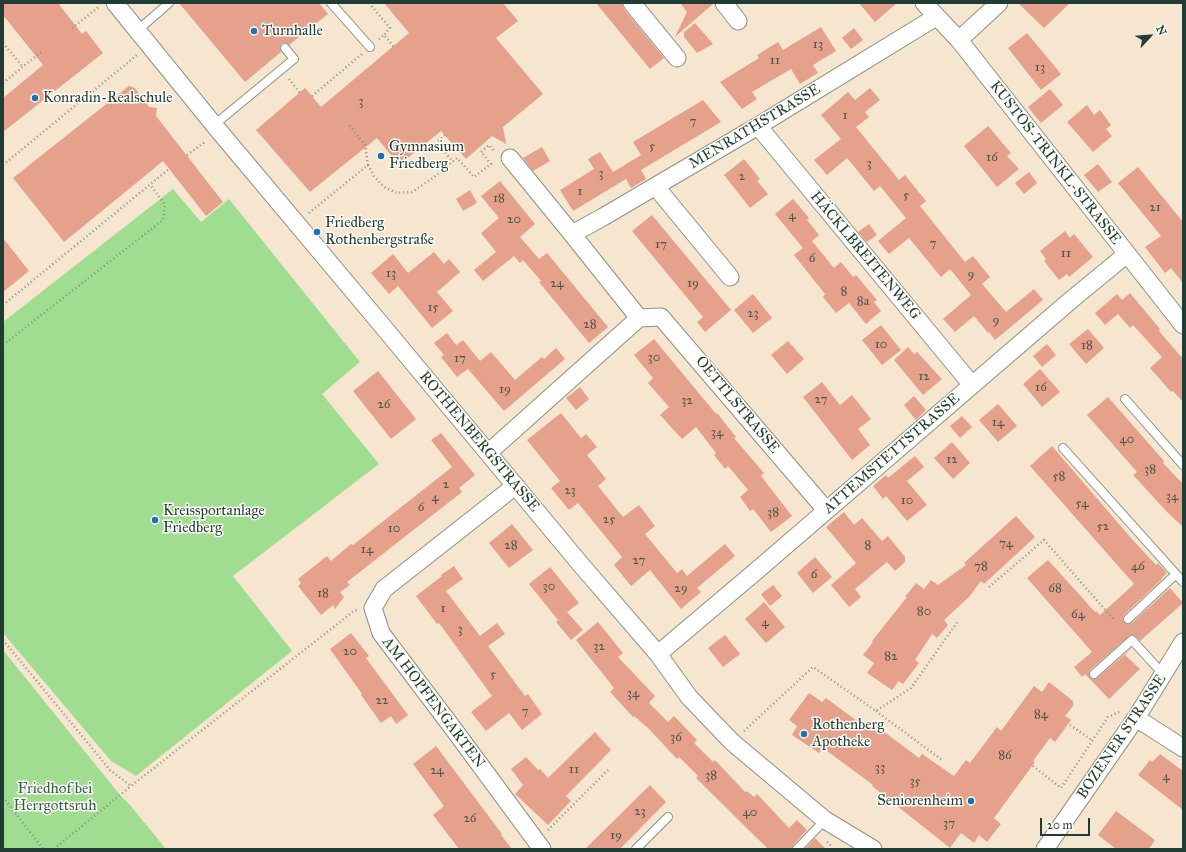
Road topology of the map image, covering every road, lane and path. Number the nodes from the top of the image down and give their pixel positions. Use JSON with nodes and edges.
{"nodes":[{"id":1,"x":103,"y":3,"type":"edge"},
{"id":2,"x":115,"y":3,"type":"edge"},
{"id":3,"x":170,"y":3,"type":"edge"},
{"id":4,"x":331,"y":3,"type":"edge"},
{"id":5,"x":369,"y":3,"type":"edge"},
{"id":6,"x":632,"y":3,"type":"edge"},
{"id":7,"x":724,"y":3,"type":"edge"},
{"id":8,"x":924,"y":3,"type":"edge"},
{"id":9,"x":999,"y":3,"type":"edge"},
{"id":10,"x":936,"y":17,"type":"junction"},
{"id":11,"x":738,"y":21,"type":"dead end"},
{"id":12,"x":72,"y":28,"type":"dead end"},
{"id":13,"x":138,"y":30,"type":"junction"},
{"id":14,"x":384,"y":35,"type":"dead end"},
{"id":15,"x":958,"y":40,"type":"junction"},
{"id":16,"x":3,"y":43,"type":"edge"},
{"id":17,"x":149,"y":45,"type":"junction"},
{"id":18,"x":370,"y":47,"type":"dead end"},
{"id":19,"x":285,"y":48,"type":"dead end"},
{"id":20,"x":41,"y":52,"type":"dead end"},
{"id":21,"x":677,"y":58,"type":"dead end"},
{"id":22,"x":23,"y":67,"type":"junction"},
{"id":23,"x":342,"y":71,"type":"dead end"},
{"id":24,"x":3,"y":82,"type":"edge"},
{"id":25,"x":293,"y":85,"type":"dead end"},
{"id":26,"x":300,"y":93,"type":"dead end"},
{"id":27,"x":312,"y":96,"type":"dead end"},
{"id":28,"x":349,"y":125,"type":"dead end"},
{"id":29,"x":758,"y":126,"type":"junction"},
{"id":30,"x":216,"y":128,"type":"junction"},
{"id":31,"x":445,"y":135,"type":"dead end"},
{"id":32,"x":491,"y":148,"type":"dead end"},
{"id":33,"x":187,"y":155,"type":"dead end"},
{"id":34,"x":510,"y":158,"type":"dead end"},
{"id":35,"x":452,"y":162,"type":"junction"},
{"id":36,"x":3,"y":165,"type":"edge"},
{"id":37,"x":368,"y":165,"type":"junction"},
{"id":38,"x":169,"y":169,"type":"dead end"},
{"id":39,"x":150,"y":184,"type":"junction"},
{"id":40,"x":656,"y":187,"type":"junction"},
{"id":41,"x":296,"y":223,"type":"junction"},
{"id":42,"x":572,"y":234,"type":"junction"},
{"id":43,"x":1127,"y":254,"type":"junction"},
{"id":44,"x":730,"y":276,"type":"dead end"},
{"id":45,"x":3,"y":305,"type":"edge"},
{"id":46,"x":639,"y":318,"type":"junction"},
{"id":47,"x":1183,"y":326,"type":"edge"},
{"id":48,"x":3,"y":346,"type":"edge"},
{"id":49,"x":972,"y":385,"type":"junction"},
{"id":50,"x":1125,"y":399,"type":"dead end"},
{"id":51,"x":1063,"y":448,"type":"dead end"},
{"id":52,"x":488,"y":453,"type":"junction"},
{"id":53,"x":1183,"y":465,"type":"edge"},
{"id":54,"x":515,"y":486,"type":"junction"},
{"id":55,"x":826,"y":510,"type":"junction"},
{"id":56,"x":1176,"y":574,"type":"junction"},
{"id":57,"x":1183,"y":582,"type":"edge"},
{"id":58,"x":989,"y":587,"type":"dead end"},
{"id":59,"x":374,"y":608,"type":"junction"},
{"id":60,"x":1128,"y":619,"type":"dead end"},
{"id":61,"x":958,"y":621,"type":"dead end"},
{"id":62,"x":3,"y":640,"type":"edge"},
{"id":63,"x":1132,"y":640,"type":"junction"},
{"id":64,"x":1183,"y":642,"type":"edge"},
{"id":65,"x":658,"y":654,"type":"junction"},
{"id":66,"x":1094,"y":674,"type":"dead end"},
{"id":67,"x":1164,"y":674,"type":"junction"},
{"id":68,"x":876,"y":711,"type":"junction"},
{"id":69,"x":1120,"y":712,"type":"dead end"},
{"id":70,"x":1136,"y":718,"type":"junction"},
{"id":71,"x":1070,"y":725,"type":"dead end"},
{"id":72,"x":1093,"y":741,"type":"junction"},
{"id":73,"x":732,"y":742,"type":"junction"},
{"id":74,"x":1183,"y":748,"type":"edge"},
{"id":75,"x":942,"y":760,"type":"dead end"},
{"id":76,"x":1033,"y":766,"type":"dead end"},
{"id":77,"x":608,"y":770,"type":"dead end"},
{"id":78,"x":131,"y":786,"type":"junction"},
{"id":79,"x":3,"y":797,"type":"edge"},
{"id":80,"x":668,"y":817,"type":"dead end"},
{"id":81,"x":825,"y":820,"type":"junction"},
{"id":82,"x":539,"y":846,"type":"edge"},
{"id":83,"x":43,"y":849,"type":"edge"},
{"id":84,"x":54,"y":849,"type":"edge"},
{"id":85,"x":636,"y":849,"type":"edge"},
{"id":86,"x":797,"y":849,"type":"edge"},
{"id":87,"x":873,"y":849,"type":"edge"},
{"id":88,"x":1045,"y":849,"type":"edge"}],
"edges":[{"from":1,"to":12,"type":"path"},
{"from":2,"to":13,"type":"street","name":"ROTHENBERGSTRASSE"},
{"from":3,"to":13,"type":"lane"},
{"from":4,"to":18,"type":"lane"},
{"from":5,"to":14,"type":"path"},
{"from":6,"to":21,"type":"street"},
{"from":7,"to":11,"type":"street"},
{"from":8,"to":10,"type":"street","name":"KUSTOS-TRINKL-STRASSE"},
{"from":9,"to":15,"type":"street"},
{"from":10,"to":15,"type":"street","name":"KUSTOS-TRINKL-STRASSE"},
{"from":10,"to":29,"type":"street","name":"MENRATHSTRASSE"},
{"from":13,"to":17,"type":"street","name":"ROTHENBERGSTRASSE"},
{"from":15,"to":43,"type":"street","name":"KUSTOS-TRINKL-STRASSE"},
{"from":16,"to":22,"type":"path"},
{"from":17,"to":30,"type":"street","name":"ROTHENBERGSTRASSE"},
{"from":17,"to":36,"type":"path"},
{"from":19,"to":30,"type":"lane"},
{"from":20,"to":22,"type":"path"},
{"from":22,"to":24,"type":"path"},
{"from":23,"to":27,"type":"path"},
{"from":25,"to":26,"type":"path"},
{"from":28,"to":37,"type":"path"},
{"from":29,"to":40,"type":"street","name":"MENRATHSTRASSE"},
{"from":29,"to":49,"type":"street","name":"HÄCKLBREITENWEG"},
{"from":30,"to":33,"type":"path"},
{"from":30,"to":41,"type":"street","name":"ROTHENBERGSTRASSE"},
{"from":31,"to":35,"type":"path"},
{"from":32,"to":35,"type":"path"},
{"from":34,"to":42,"type":"street"},
{"from":35,"to":37,"type":"path"},
{"from":37,"to":41,"type":"path"},
{"from":38,"to":39,"type":"path"},
{"from":39,"to":45,"type":"path"},
{"from":39,"to":48,"type":"path"},
{"from":40,"to":42,"type":"street","name":"MENRATHSTRASSE"},
{"from":40,"to":44,"type":"street"},
{"from":41,"to":52,"type":"street","name":"ROTHENBERGSTRASSE"},
{"from":42,"to":46,"type":"street"},
{"from":43,"to":47,"type":"street","name":"KUSTOS-TRINKL-STRASSE"},
{"from":43,"to":49,"type":"street","name":"ATTEMSTETTSTRASSE"},
{"from":46,"to":52,"type":"street"},
{"from":46,"to":55,"type":"street","name":"OETTLSTRASSE"},
{"from":49,"to":55,"type":"street","name":"ATTEMSTETTSTRASSE"},
{"from":50,"to":53,"type":"lane"},
{"from":51,"to":56,"type":"lane"},
{"from":52,"to":54,"type":"street","name":"ROTHENBERGSTRASSE"},
{"from":54,"to":59,"type":"street"},
{"from":54,"to":65,"type":"street","name":"ROTHENBERGSTRASSE"},
{"from":55,"to":65,"type":"street","name":"ATTEMSTETTSTRASSE"},
{"from":56,"to":57,"type":"lane"},
{"from":56,"to":60,"type":"lane"},
{"from":58,"to":63,"type":"path"},
{"from":59,"to":78,"type":"path"},
{"from":59,"to":82,"type":"street","name":"AM HOPFENGARTEN"},
{"from":61,"to":68,"type":"path"},
{"from":62,"to":78,"type":"path"},
{"from":63,"to":66,"type":"lane"},
{"from":63,"to":67,"type":"lane"},
{"from":64,"to":67,"type":"street","name":"BOZENER STRASSE"},
{"from":65,"to":73,"type":"street","name":"ROTHENBERGSTRASSE"},
{"from":67,"to":70,"type":"street","name":"BOZENER STRASSE"},
{"from":68,"to":73,"type":"path"},
{"from":68,"to":75,"type":"path"},
{"from":69,"to":72,"type":"path"},
{"from":70,"to":74,"type":"street"},
{"from":70,"to":88,"type":"street","name":"BOZENER STRASSE"},
{"from":71,"to":72,"type":"path"},
{"from":72,"to":76,"type":"path"},
{"from":73,"to":81,"type":"street","name":"ROTHENBERGSTRASSE"},
{"from":77,"to":82,"type":"path"},
{"from":78,"to":84,"type":"path"},
{"from":79,"to":83,"type":"path"},
{"from":80,"to":85,"type":"lane"},
{"from":81,"to":86,"type":"lane"},
{"from":81,"to":87,"type":"street","name":"ROTHENBERGSTRASSE"}]}
